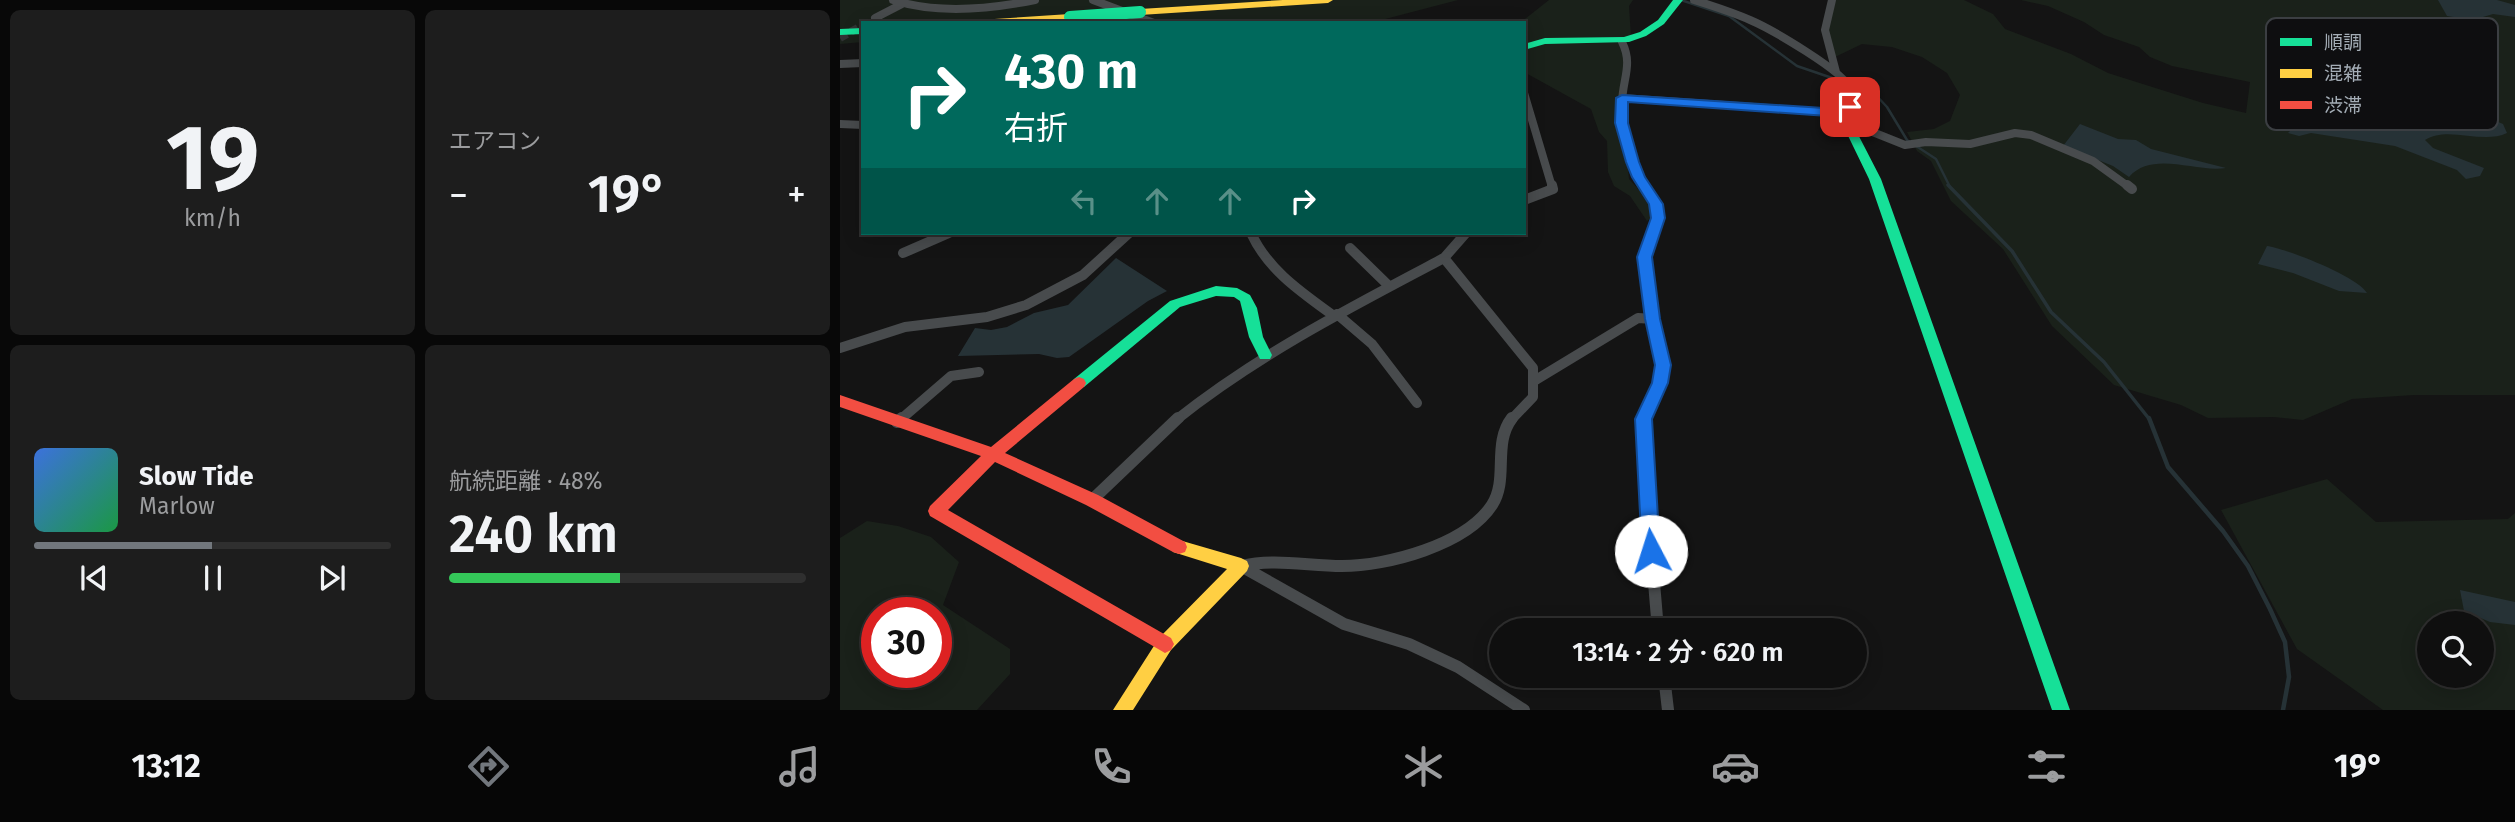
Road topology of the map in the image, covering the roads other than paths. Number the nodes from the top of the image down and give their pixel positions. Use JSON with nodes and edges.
{"nodes":[{"id":1,"x":892,"y":0,"type":"edge"},
{"id":2,"x":1035,"y":0,"type":"edge"},
{"id":3,"x":1093,"y":0,"type":"edge"},
{"id":4,"x":1328,"y":0,"type":"edge"},
{"id":5,"x":1694,"y":0,"type":"edge"},
{"id":6,"x":1832,"y":0,"type":"edge"},
{"id":7,"x":1674,"y":1,"type":"edge"},
{"id":8,"x":902,"y":4,"type":"junction"},
{"id":9,"x":875,"y":18,"type":"dead end"},
{"id":10,"x":1009,"y":21,"type":"edge"},
{"id":11,"x":1149,"y":21,"type":"edge"},
{"id":12,"x":861,"y":31,"type":"edge"},
{"id":13,"x":840,"y":32,"type":"edge"},
{"id":14,"x":1622,"y":42,"type":"junction"},
{"id":15,"x":1526,"y":46,"type":"edge"},
{"id":16,"x":861,"y":63,"type":"edge"},
{"id":17,"x":840,"y":64,"type":"edge"},
{"id":18,"x":1836,"y":72,"type":"junction"},
{"id":19,"x":1622,"y":98,"type":"junction"},
{"id":20,"x":1526,"y":100,"type":"edge"},
{"id":21,"x":1844,"y":117,"type":"junction"},
{"id":22,"x":840,"y":124,"type":"edge"},
{"id":23,"x":861,"y":125,"type":"edge"},
{"id":24,"x":2132,"y":189,"type":"dead end"},
{"id":25,"x":1526,"y":199,"type":"edge"},
{"id":26,"x":944,"y":235,"type":"edge"},
{"id":27,"x":1127,"y":235,"type":"edge"},
{"id":28,"x":1252,"y":235,"type":"edge"},
{"id":29,"x":1464,"y":235,"type":"edge"},
{"id":30,"x":1350,"y":248,"type":"dead end"},
{"id":31,"x":903,"y":253,"type":"dead end"},
{"id":32,"x":1444,"y":258,"type":"junction"},
{"id":33,"x":1389,"y":286,"type":"junction"},
{"id":34,"x":1335,"y":315,"type":"junction"},
{"id":35,"x":1653,"y":319,"type":"junction"},
{"id":36,"x":840,"y":348,"type":"edge"},
{"id":37,"x":1265,"y":355,"type":"junction"},
{"id":38,"x":979,"y":372,"type":"dead end"},
{"id":39,"x":1534,"y":381,"type":"junction"},
{"id":40,"x":840,"y":401,"type":"edge"},
{"id":41,"x":1417,"y":403,"type":"dead end"},
{"id":42,"x":897,"y":422,"type":"junction"},
{"id":43,"x":993,"y":454,"type":"junction"},
{"id":44,"x":1092,"y":500,"type":"junction"},
{"id":45,"x":1241,"y":566,"type":"junction"},
{"id":46,"x":1657,"y":618,"type":"edge"},
{"id":47,"x":1165,"y":644,"type":"junction"},
{"id":48,"x":1665,"y":688,"type":"edge"},
{"id":49,"x":1122,"y":710,"type":"edge"},
{"id":50,"x":1524,"y":710,"type":"edge"},
{"id":51,"x":1668,"y":710,"type":"edge"},
{"id":52,"x":2061,"y":710,"type":"edge"}],
"edges":[{"from":1,"to":8,"type":"street"},
{"from":2,"to":8,"type":"street"},
{"from":3,"to":11,"type":"street"},
{"from":4,"to":10,"type":"main road","bridge":true},
{"from":5,"to":18,"type":"street"},
{"from":6,"to":18,"type":"street"},
{"from":7,"to":14,"type":"main road"},
{"from":8,"to":9,"type":"street"},
{"from":12,"to":13,"type":"main road"},
{"from":14,"to":15,"type":"main road"},
{"from":14,"to":19,"type":"street"},
{"from":16,"to":17,"type":"street"},
{"from":18,"to":21,"type":"street"},
{"from":19,"to":21,"type":"street"},
{"from":19,"to":35,"type":"street"},
{"from":20,"to":25,"type":"street"},
{"from":21,"to":24,"type":"street"},
{"from":21,"to":52,"type":"main road"},
{"from":22,"to":23,"type":"street"},
{"from":26,"to":31,"type":"street"},
{"from":27,"to":36,"type":"street"},
{"from":28,"to":34,"type":"street"},
{"from":29,"to":32,"type":"street"},
{"from":30,"to":33,"type":"street"},
{"from":32,"to":33,"type":"street"},
{"from":32,"to":39,"type":"street"},
{"from":33,"to":34,"type":"street"},
{"from":34,"to":37,"type":"street"},
{"from":34,"to":41,"type":"street"},
{"from":35,"to":39,"type":"street"},
{"from":35,"to":46,"type":"street"},
{"from":37,"to":43,"type":"main road"},
{"from":37,"to":44,"type":"street"},
{"from":38,"to":42,"type":"street"},
{"from":39,"to":45,"type":"street"},
{"from":40,"to":42,"type":"main road"},
{"from":42,"to":43,"type":"main road"},
{"from":43,"to":44,"type":"main road"},
{"from":43,"to":47,"type":"main road"},
{"from":44,"to":45,"type":"main road"},
{"from":45,"to":47,"type":"main road"},
{"from":45,"to":50,"type":"street"},
{"from":47,"to":49,"type":"main road"},
{"from":48,"to":51,"type":"street"}]}
